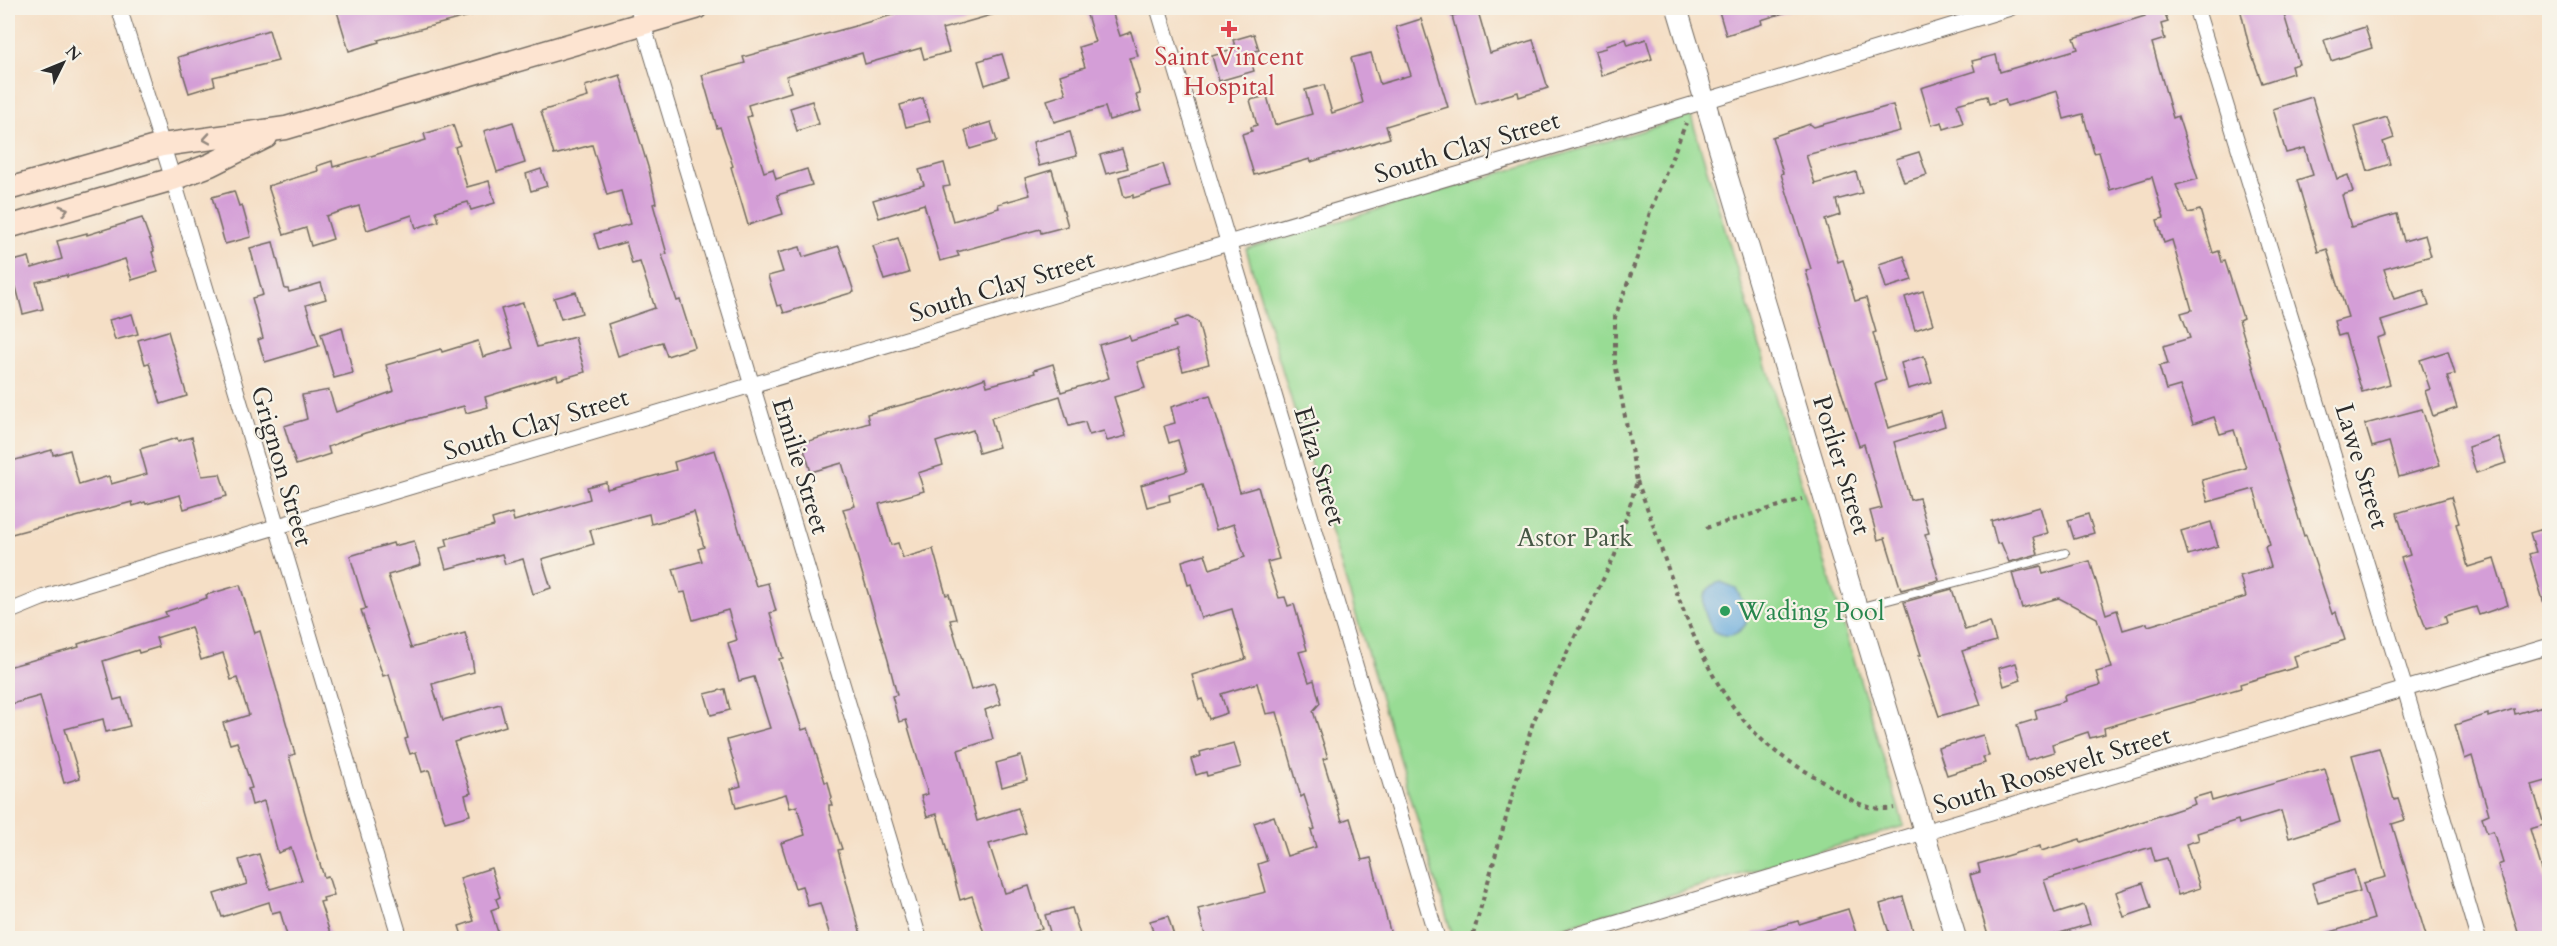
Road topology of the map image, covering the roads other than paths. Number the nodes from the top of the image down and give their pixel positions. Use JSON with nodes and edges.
{"nodes":[{"id":1,"x":119,"y":8,"type":"edge"},
{"id":2,"x":696,"y":8,"type":"edge"},
{"id":3,"x":1158,"y":8,"type":"edge"},
{"id":4,"x":1677,"y":8,"type":"edge"},
{"id":5,"x":2010,"y":8,"type":"edge"},
{"id":6,"x":2196,"y":8,"type":"edge"},
{"id":7,"x":641,"y":15,"type":"edge"},
{"id":8,"x":1704,"y":101,"type":"junction"},
{"id":9,"x":286,"y":128,"type":"junction"},
{"id":10,"x":162,"y":145,"type":"junction"},
{"id":11,"x":173,"y":179,"type":"junction"},
{"id":12,"x":8,"y":189,"type":"edge"},
{"id":13,"x":8,"y":227,"type":"edge"},
{"id":14,"x":1228,"y":243,"type":"junction"},
{"id":15,"x":752,"y":385,"type":"junction"},
{"id":16,"x":275,"y":527,"type":"junction"},
{"id":17,"x":2065,"y":553,"type":"dead end"},
{"id":18,"x":1857,"y":608,"type":"junction"},
{"id":19,"x":8,"y":612,"type":"edge"},
{"id":20,"x":2550,"y":646,"type":"edge"},
{"id":21,"x":2405,"y":689,"type":"junction"},
{"id":22,"x":1924,"y":833,"type":"junction"},
{"id":23,"x":400,"y":939,"type":"edge"},
{"id":24,"x":920,"y":939,"type":"edge"},
{"id":25,"x":1437,"y":939,"type":"edge"},
{"id":26,"x":1567,"y":939,"type":"edge"},
{"id":27,"x":1956,"y":939,"type":"edge"},
{"id":28,"x":2478,"y":939,"type":"edge"}],
"edges":[{"from":1,"to":10,"type":"street","name":"Grignon Street"},
{"from":2,"to":7,"type":"main road"},
{"from":3,"to":14,"type":"street","name":"Eliza Street"},
{"from":4,"to":8,"type":"street","name":"Porlier Street"},
{"from":5,"to":8,"type":"street","name":"South Clay Street"},
{"from":6,"to":21,"type":"street","name":"Lawe Street"},
{"from":7,"to":9,"type":"main road"},
{"from":7,"to":15,"type":"street","name":"Emilie Street"},
{"from":8,"to":14,"type":"street","name":"South Clay Street"},
{"from":8,"to":18,"type":"street","name":"Porlier Street"},
{"from":9,"to":10,"type":"main road","one_way":true},
{"from":9,"to":11,"type":"main road"},
{"from":10,"to":11,"type":"street","name":"Grignon Street"},
{"from":10,"to":12,"type":"main road"},
{"from":13,"to":11,"type":"main road","one_way":true},
{"from":11,"to":16,"type":"street","name":"Grignon Street"},
{"from":14,"to":15,"type":"street","name":"South Clay Street"},
{"from":14,"to":25,"type":"street","name":"Eliza Street"},
{"from":15,"to":16,"type":"street","name":"South Clay Street"},
{"from":15,"to":24,"type":"street","name":"Emilie Street"},
{"from":16,"to":19,"type":"street","name":"South Clay Street"},
{"from":16,"to":23,"type":"street","name":"Grignon Street"},
{"from":17,"to":18,"type":"lane"},
{"from":18,"to":22,"type":"street","name":"Porlier Street"},
{"from":20,"to":21,"type":"street","name":"South Roosevelt Street"},
{"from":21,"to":22,"type":"street","name":"South Roosevelt Street"},
{"from":21,"to":28,"type":"street","name":"Lawe Street"},
{"from":22,"to":26,"type":"street","name":"South Roosevelt Street"},
{"from":22,"to":27,"type":"street","name":"Porlier Street"}]}
